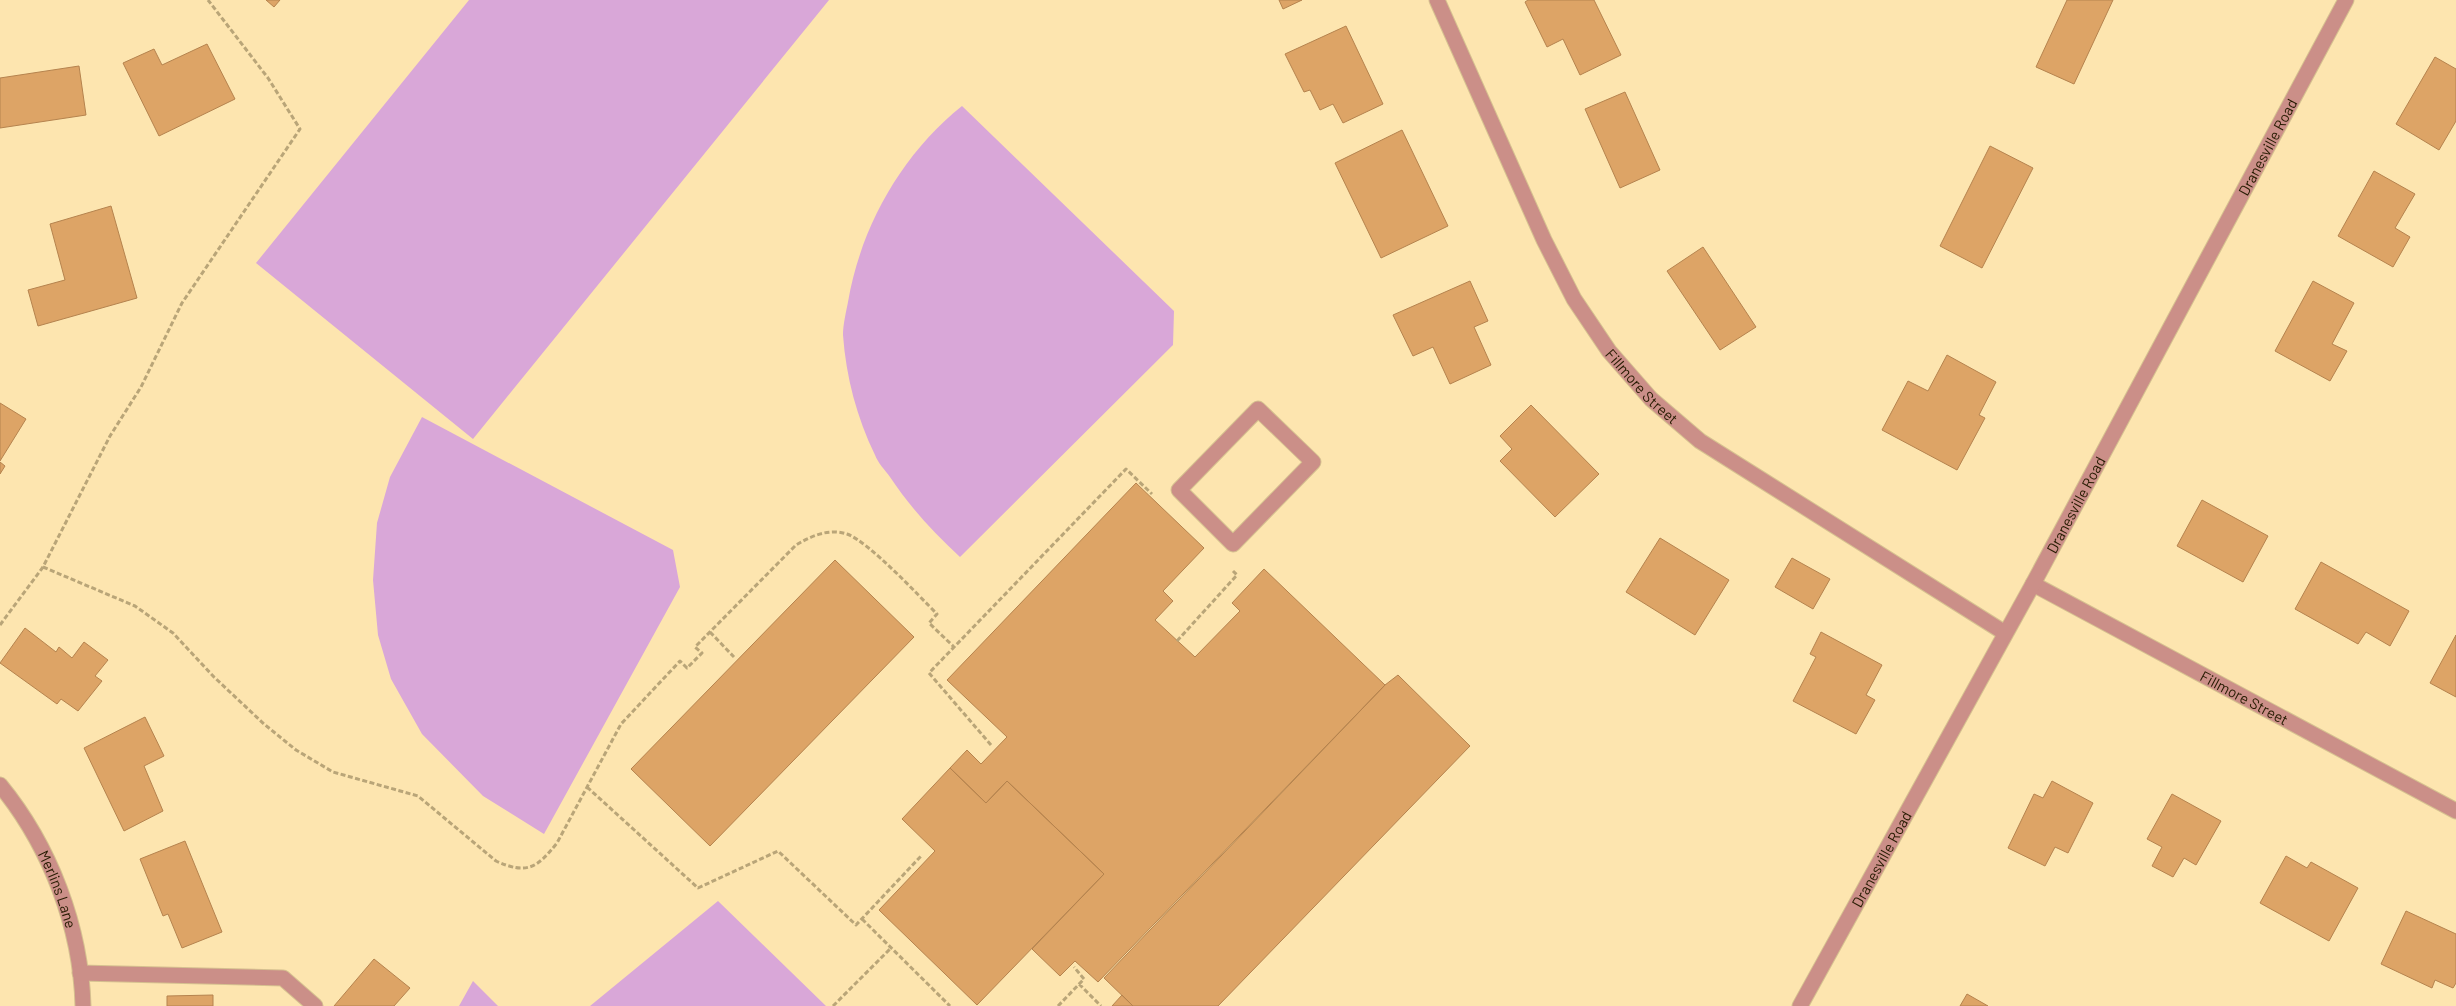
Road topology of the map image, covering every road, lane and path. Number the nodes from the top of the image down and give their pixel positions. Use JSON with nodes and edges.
{"nodes":[{"id":1,"x":208,"y":0,"type":"edge"},
{"id":2,"x":1438,"y":0,"type":"edge"},
{"id":3,"x":2346,"y":0,"type":"edge"},
{"id":4,"x":1305,"y":470,"type":"joint"},
{"id":5,"x":1154,"y":496,"type":"dead end"},
{"id":6,"x":43,"y":567,"type":"junction"},
{"id":7,"x":1230,"y":568,"type":"dead end"},
{"id":8,"x":2033,"y":584,"type":"junction"},
{"id":9,"x":0,"y":625,"type":"edge"},
{"id":10,"x":710,"y":632,"type":"junction"},
{"id":11,"x":2005,"y":633,"type":"junction"},
{"id":12,"x":1177,"y":641,"type":"dead end"},
{"id":13,"x":954,"y":646,"type":"junction"},
{"id":14,"x":734,"y":656,"type":"dead end"},
{"id":15,"x":990,"y":744,"type":"dead end"},
{"id":16,"x":0,"y":785,"type":"edge"},
{"id":17,"x":587,"y":787,"type":"junction"},
{"id":18,"x":2456,"y":811,"type":"edge"},
{"id":19,"x":922,"y":855,"type":"dead end"},
{"id":20,"x":862,"y":919,"type":"junction"},
{"id":21,"x":891,"y":948,"type":"junction"},
{"id":22,"x":1074,"y":967,"type":"dead end"},
{"id":23,"x":80,"y":973,"type":"junction"},
{"id":24,"x":1079,"y":984,"type":"junction"},
{"id":25,"x":83,"y":1006,"type":"edge"},
{"id":26,"x":315,"y":1006,"type":"edge"},
{"id":27,"x":833,"y":1006,"type":"edge"},
{"id":28,"x":950,"y":1006,"type":"edge"},
{"id":29,"x":1058,"y":1006,"type":"edge"},
{"id":30,"x":1101,"y":1006,"type":"edge"},
{"id":31,"x":1800,"y":1006,"type":"edge"}],
"edges":[{"from":1,"to":6,"type":"path"},
{"from":2,"to":11,"type":"street","name":"Fillmore Street"},
{"from":3,"to":8,"type":"street","name":"Dranesville Road"},
{"from":4,"to":4,"type":"street"},
{"from":5,"to":13,"type":"path"},
{"from":6,"to":9,"type":"path"},
{"from":6,"to":17,"type":"path"},
{"from":7,"to":12,"type":"path"},
{"from":8,"to":11,"type":"street","name":"Dranesville Road"},
{"from":8,"to":18,"type":"street","name":"Fillmore Street"},
{"from":10,"to":13,"type":"path"},
{"from":10,"to":14,"type":"path"},
{"from":10,"to":17,"type":"path"},
{"from":11,"to":31,"type":"street","name":"Dranesville Road"},
{"from":13,"to":15,"type":"path"},
{"from":16,"to":23,"type":"street","name":"Merlins Lane"},
{"from":17,"to":20,"type":"path"},
{"from":19,"to":20,"type":"path"},
{"from":20,"to":21,"type":"path"},
{"from":21,"to":27,"type":"path"},
{"from":21,"to":28,"type":"path"},
{"from":22,"to":24,"type":"path"},
{"from":23,"to":25,"type":"street","name":"Merlins Lane"},
{"from":23,"to":26,"type":"street"},
{"from":24,"to":29,"type":"path"},
{"from":24,"to":30,"type":"path"}]}
